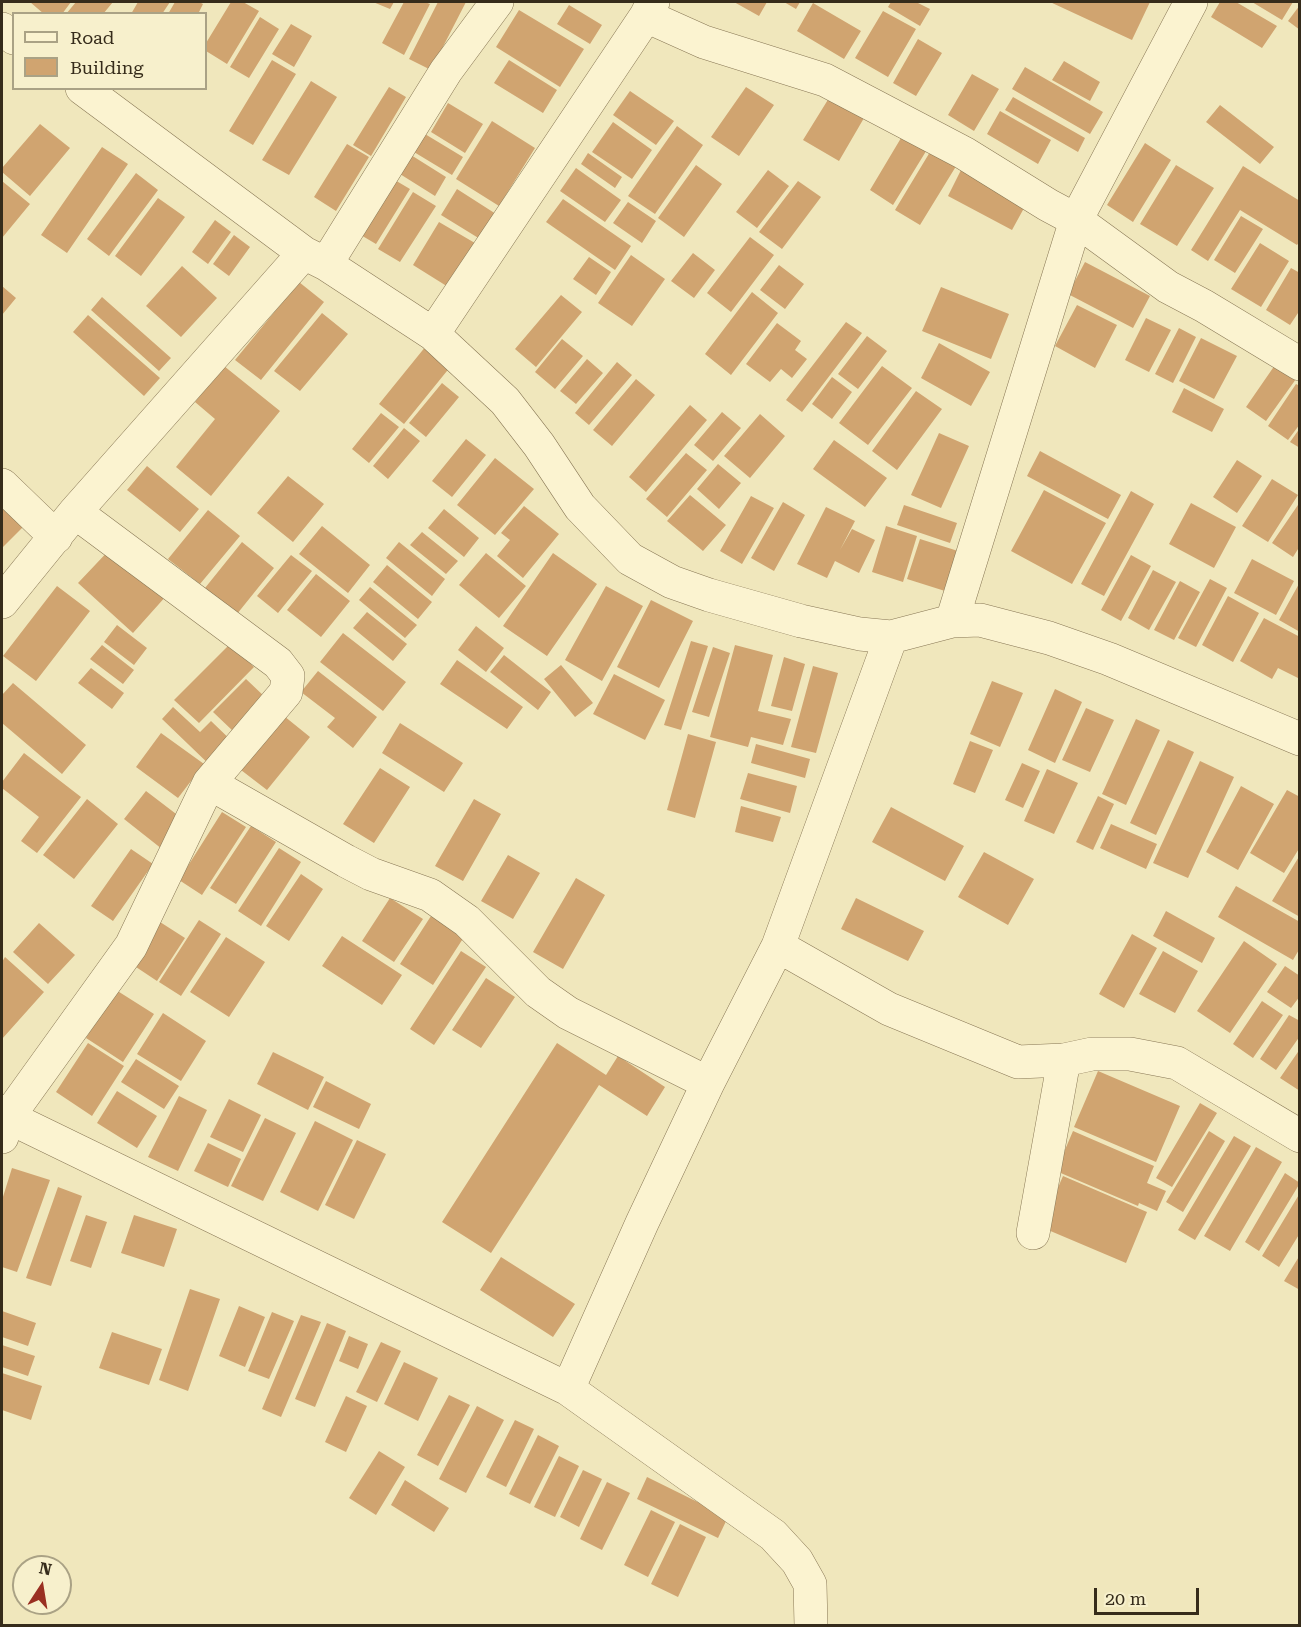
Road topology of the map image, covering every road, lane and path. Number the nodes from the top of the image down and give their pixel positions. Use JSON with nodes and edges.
{"nodes":[{"id":1,"x":496,"y":2,"type":"edge"},
{"id":2,"x":1191,"y":2,"type":"edge"},
{"id":3,"x":650,"y":9,"type":"edge"},
{"id":4,"x":85,"y":90,"type":"edge"},
{"id":5,"x":1076,"y":220,"type":"junction"},
{"id":6,"x":315,"y":258,"type":"junction"},
{"id":7,"x":433,"y":334,"type":"junction"},
{"id":8,"x":1299,"y":364,"type":"edge"},
{"id":9,"x":2,"y":485,"type":"edge"},
{"id":10,"x":65,"y":524,"type":"junction"},
{"id":11,"x":2,"y":602,"type":"edge"},
{"id":12,"x":952,"y":621,"type":"junction"},
{"id":13,"x":891,"y":637,"type":"junction"},
{"id":14,"x":1296,"y":729,"type":"edge"},
{"id":15,"x":209,"y":783,"type":"junction"},
{"id":16,"x":778,"y":946,"type":"junction"},
{"id":17,"x":1064,"y":1060,"type":"junction"},
{"id":18,"x":708,"y":1083,"type":"junction"},
{"id":19,"x":4,"y":1122,"type":"edge"},
{"id":20,"x":1299,"y":1137,"type":"edge"},
{"id":21,"x":1033,"y":1233,"type":"dead end"},
{"id":22,"x":568,"y":1389,"type":"junction"},
{"id":23,"x":812,"y":1626,"type":"edge"}],
"edges":[{"from":1,"to":6,"type":"street"},
{"from":2,"to":5,"type":"street"},
{"from":3,"to":5,"type":"street"},
{"from":3,"to":7,"type":"street"},
{"from":4,"to":6,"type":"street"},
{"from":5,"to":8,"type":"street"},
{"from":5,"to":12,"type":"street"},
{"from":6,"to":7,"type":"street"},
{"from":6,"to":10,"type":"street"},
{"from":7,"to":13,"type":"street"},
{"from":9,"to":10,"type":"street"},
{"from":10,"to":11,"type":"street"},
{"from":10,"to":15,"type":"street"},
{"from":12,"to":13,"type":"street"},
{"from":12,"to":14,"type":"street"},
{"from":13,"to":16,"type":"street"},
{"from":15,"to":18,"type":"street"},
{"from":15,"to":19,"type":"street"},
{"from":16,"to":17,"type":"street"},
{"from":16,"to":18,"type":"street"},
{"from":17,"to":20,"type":"street"},
{"from":17,"to":21,"type":"street"},
{"from":18,"to":22,"type":"street"},
{"from":19,"to":22,"type":"street"},
{"from":22,"to":23,"type":"street"}]}
